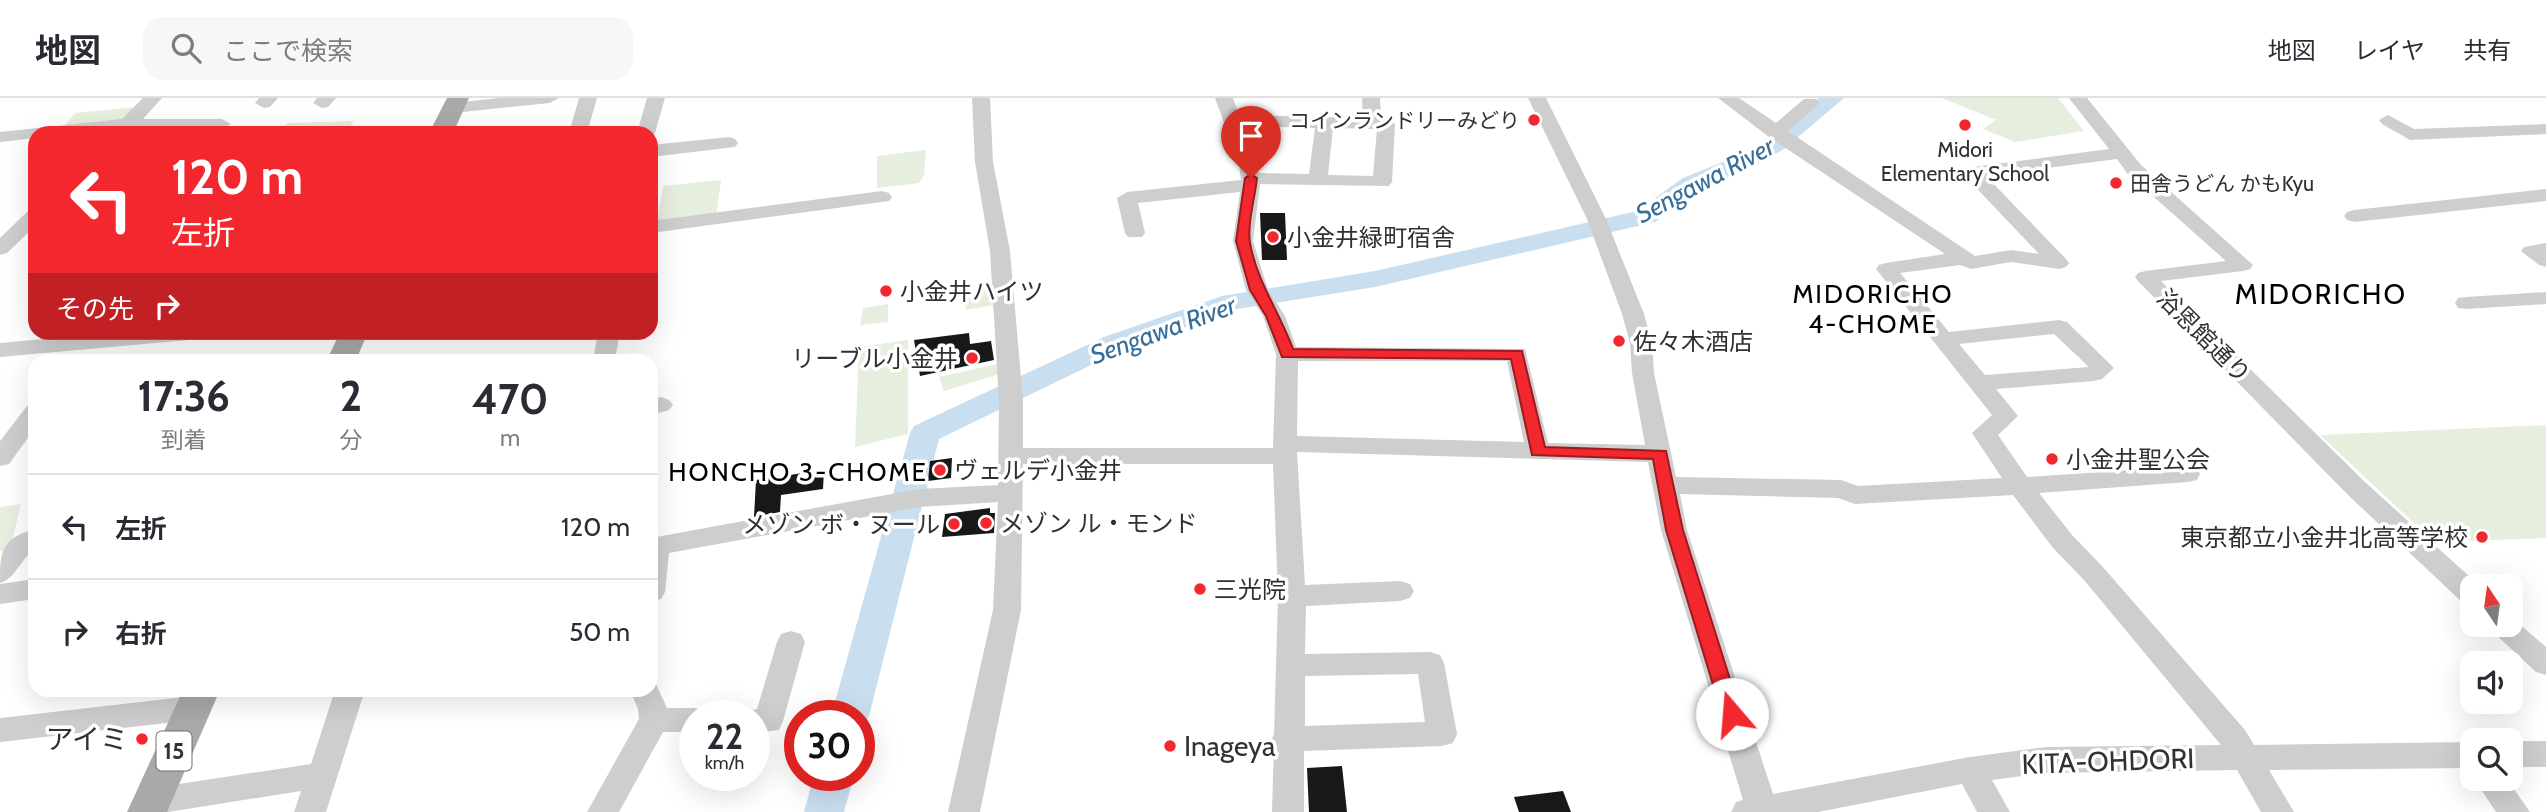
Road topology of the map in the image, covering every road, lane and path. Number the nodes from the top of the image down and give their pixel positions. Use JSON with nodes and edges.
{"nodes":[{"id":1,"x":153,"y":98,"type":"edge"},
{"id":2,"x":543,"y":98,"type":"edge"},
{"id":3,"x":588,"y":98,"type":"edge"},
{"id":4,"x":656,"y":98,"type":"edge"},
{"id":5,"x":981,"y":98,"type":"edge"},
{"id":6,"x":1224,"y":98,"type":"edge"},
{"id":7,"x":1371,"y":98,"type":"edge"},
{"id":8,"x":1537,"y":98,"type":"edge"},
{"id":9,"x":1727,"y":98,"type":"edge"},
{"id":10,"x":2078,"y":98,"type":"edge"},
{"id":11,"x":456,"y":103,"type":"edge"},
{"id":12,"x":1810,"y":103,"type":"dead end"},
{"id":13,"x":1232,"y":120,"type":"junction"},
{"id":14,"x":2388,"y":120,"type":"dead end"},
{"id":15,"x":1325,"y":122,"type":"junction"},
{"id":16,"x":1371,"y":123,"type":"junction"},
{"id":17,"x":222,"y":124,"type":"dead end"},
{"id":18,"x":125,"y":126,"type":"edge"},
{"id":19,"x":172,"y":126,"type":"edge"},
{"id":20,"x":444,"y":126,"type":"edge"},
{"id":21,"x":580,"y":126,"type":"edge"},
{"id":22,"x":648,"y":126,"type":"edge"},
{"id":23,"x":2546,"y":129,"type":"edge"},
{"id":24,"x":2516,"y":130,"type":"junction"},
{"id":25,"x":28,"y":134,"type":"edge"},
{"id":26,"x":0,"y":137,"type":"edge"},
{"id":27,"x":1781,"y":137,"type":"junction"},
{"id":28,"x":720,"y":145,"type":"dead end"},
{"id":29,"x":2546,"y":146,"type":"edge"},
{"id":30,"x":658,"y":150,"type":"edge"},
{"id":31,"x":2122,"y":153,"type":"junction"},
{"id":32,"x":1318,"y":180,"type":"junction"},
{"id":33,"x":1251,"y":182,"type":"junction"},
{"id":34,"x":2546,"y":195,"type":"edge"},
{"id":35,"x":882,"y":197,"type":"dead end"},
{"id":36,"x":2354,"y":216,"type":"dead end"},
{"id":37,"x":28,"y":222,"type":"edge"},
{"id":38,"x":658,"y":226,"type":"edge"},
{"id":39,"x":1135,"y":233,"type":"dead end"},
{"id":40,"x":0,"y":249,"type":"edge"},
{"id":41,"x":2546,"y":249,"type":"edge"},
{"id":42,"x":1962,"y":258,"type":"junction"},
{"id":43,"x":2546,"y":261,"type":"edge"},
{"id":44,"x":2546,"y":298,"type":"edge"},
{"id":45,"x":2466,"y":303,"type":"dead end"},
{"id":46,"x":1943,"y":339,"type":"junction"},
{"id":47,"x":155,"y":340,"type":"edge"},
{"id":48,"x":0,"y":350,"type":"edge"},
{"id":49,"x":87,"y":352,"type":"edge"},
{"id":50,"x":1287,"y":354,"type":"junction"},
{"id":51,"x":1979,"y":383,"type":"junction"},
{"id":52,"x":28,"y":420,"type":"edge"},
{"id":53,"x":1286,"y":450,"type":"junction"},
{"id":54,"x":1538,"y":452,"type":"junction"},
{"id":55,"x":1660,"y":454,"type":"junction"},
{"id":56,"x":1011,"y":456,"type":"junction"},
{"id":57,"x":0,"y":458,"type":"edge"},
{"id":58,"x":2188,"y":474,"type":"dead end"},
{"id":59,"x":1666,"y":485,"type":"junction"},
{"id":60,"x":2022,"y":486,"type":"junction"},
{"id":61,"x":1009,"y":493,"type":"junction"},
{"id":62,"x":28,"y":542,"type":"edge"},
{"id":63,"x":658,"y":545,"type":"edge"},
{"id":64,"x":0,"y":573,"type":"edge"},
{"id":65,"x":2460,"y":584,"type":"edge"},
{"id":66,"x":28,"y":590,"type":"edge"},
{"id":67,"x":1399,"y":592,"type":"dead end"},
{"id":68,"x":0,"y":594,"type":"edge"},
{"id":69,"x":1292,"y":596,"type":"junction"},
{"id":70,"x":2516,"y":637,"type":"edge"},
{"id":71,"x":790,"y":642,"type":"dead end"},
{"id":72,"x":2546,"y":664,"type":"edge"},
{"id":73,"x":1292,"y":665,"type":"junction"},
{"id":74,"x":348,"y":697,"type":"edge"},
{"id":75,"x":648,"y":697,"type":"edge"},
{"id":76,"x":197,"y":699,"type":"edge"},
{"id":77,"x":770,"y":714,"type":"edge"},
{"id":78,"x":654,"y":720,"type":"junction"},
{"id":79,"x":679,"y":720,"type":"edge"},
{"id":80,"x":0,"y":730,"type":"edge"},
{"id":81,"x":1287,"y":738,"type":"junction"},
{"id":82,"x":2523,"y":754,"type":"edge"},
{"id":83,"x":2546,"y":754,"type":"edge"},
{"id":84,"x":2460,"y":755,"type":"edge"},
{"id":85,"x":2246,"y":758,"type":"junction"},
{"id":86,"x":1970,"y":770,"type":"junction"},
{"id":87,"x":322,"y":775,"type":"junction"},
{"id":88,"x":2498,"y":791,"type":"edge"},
{"id":89,"x":150,"y":806,"type":"edge"},
{"id":90,"x":1796,"y":808,"type":"edge"},
{"id":91,"x":1754,"y":811,"type":"edge"},
{"id":92,"x":310,"y":812,"type":"edge"},
{"id":93,"x":603,"y":812,"type":"edge"},
{"id":94,"x":964,"y":812,"type":"edge"},
{"id":95,"x":1288,"y":812,"type":"edge"},
{"id":96,"x":1994,"y":812,"type":"edge"},
{"id":97,"x":2278,"y":812,"type":"edge"},
{"id":98,"x":2514,"y":812,"type":"edge"}],
"edges":[{"from":1,"to":18,"type":"street"},
{"from":2,"to":11,"type":"street"},
{"from":3,"to":21,"type":"street"},
{"from":4,"to":22,"type":"street"},
{"from":5,"to":56,"type":"street"},
{"from":6,"to":13,"type":"street"},
{"from":7,"to":16,"type":"street"},
{"from":8,"to":55,"type":"street"},
{"from":9,"to":27,"type":"street"},
{"from":10,"to":31,"type":"street","name":"浴恩館通り"},
{"from":11,"to":20,"type":"main road"},
{"from":12,"to":27,"type":"street"},
{"from":13,"to":15,"type":"street"},
{"from":13,"to":33,"type":"street"},
{"from":14,"to":24,"type":"street"},
{"from":15,"to":16,"type":"street"},
{"from":15,"to":32,"type":"street"},
{"from":16,"to":32,"type":"street"},
{"from":17,"to":19,"type":"street"},
{"from":23,"to":24,"type":"street"},
{"from":24,"to":29,"type":"street"},
{"from":25,"to":26,"type":"street"},
{"from":27,"to":42,"type":"street"},
{"from":28,"to":30,"type":"street"},
{"from":31,"to":42,"type":"street"},
{"from":31,"to":65,"type":"street","name":"浴恩館通り"},
{"from":32,"to":33,"type":"street"},
{"from":33,"to":39,"type":"street"},
{"from":33,"to":50,"type":"street"},
{"from":34,"to":36,"type":"street"},
{"from":35,"to":38,"type":"street"},
{"from":37,"to":40,"type":"street"},
{"from":41,"to":43,"type":"street"},
{"from":42,"to":46,"type":"street"},
{"from":44,"to":45,"type":"street"},
{"from":46,"to":51,"type":"street"},
{"from":46,"to":51,"type":"street"},
{"from":47,"to":49,"type":"street"},
{"from":48,"to":49,"type":"street"},
{"from":50,"to":53,"type":"street"},
{"from":50,"to":54,"type":"street"},
{"from":51,"to":60,"type":"street"},
{"from":52,"to":57,"type":"street"},
{"from":53,"to":54,"type":"street"},
{"from":53,"to":56,"type":"street"},
{"from":53,"to":69,"type":"street"},
{"from":54,"to":55,"type":"street"},
{"from":55,"to":59,"type":"street"},
{"from":56,"to":61,"type":"street"},
{"from":58,"to":60,"type":"street"},
{"from":59,"to":60,"type":"street"},
{"from":59,"to":91,"type":"street"},
{"from":60,"to":85,"type":"street"},
{"from":61,"to":63,"type":"street"},
{"from":61,"to":94,"type":"street"},
{"from":62,"to":64,"type":"street"},
{"from":66,"to":68,"type":"street"},
{"from":67,"to":69,"type":"street"},
{"from":69,"to":73,"type":"street"},
{"from":70,"to":72,"type":"street"},
{"from":71,"to":77,"type":"street"},
{"from":73,"to":81,"type":"street"},
{"from":73,"to":81,"type":"street"},
{"from":74,"to":87,"type":"street"},
{"from":75,"to":78,"type":"street"},
{"from":76,"to":80,"type":"street"},
{"from":76,"to":89,"type":"main road","number":"15"},
{"from":78,"to":79,"type":"street"},
{"from":78,"to":93,"type":"street"},
{"from":81,"to":95,"type":"street"},
{"from":82,"to":83,"type":"street"},
{"from":84,"to":85,"type":"street","name":"KITA-OHDORI"},
{"from":85,"to":86,"type":"street","name":"KITA-OHDORI"},
{"from":85,"to":97,"type":"street"},
{"from":86,"to":90,"type":"street","name":"KITA-OHDORI"},
{"from":86,"to":96,"type":"street"},
{"from":87,"to":89,"type":"street"},
{"from":87,"to":92,"type":"street"},
{"from":88,"to":98,"type":"street"},
{"from":90,"to":91,"type":"street","name":"KITA-OHDORI"}]}
